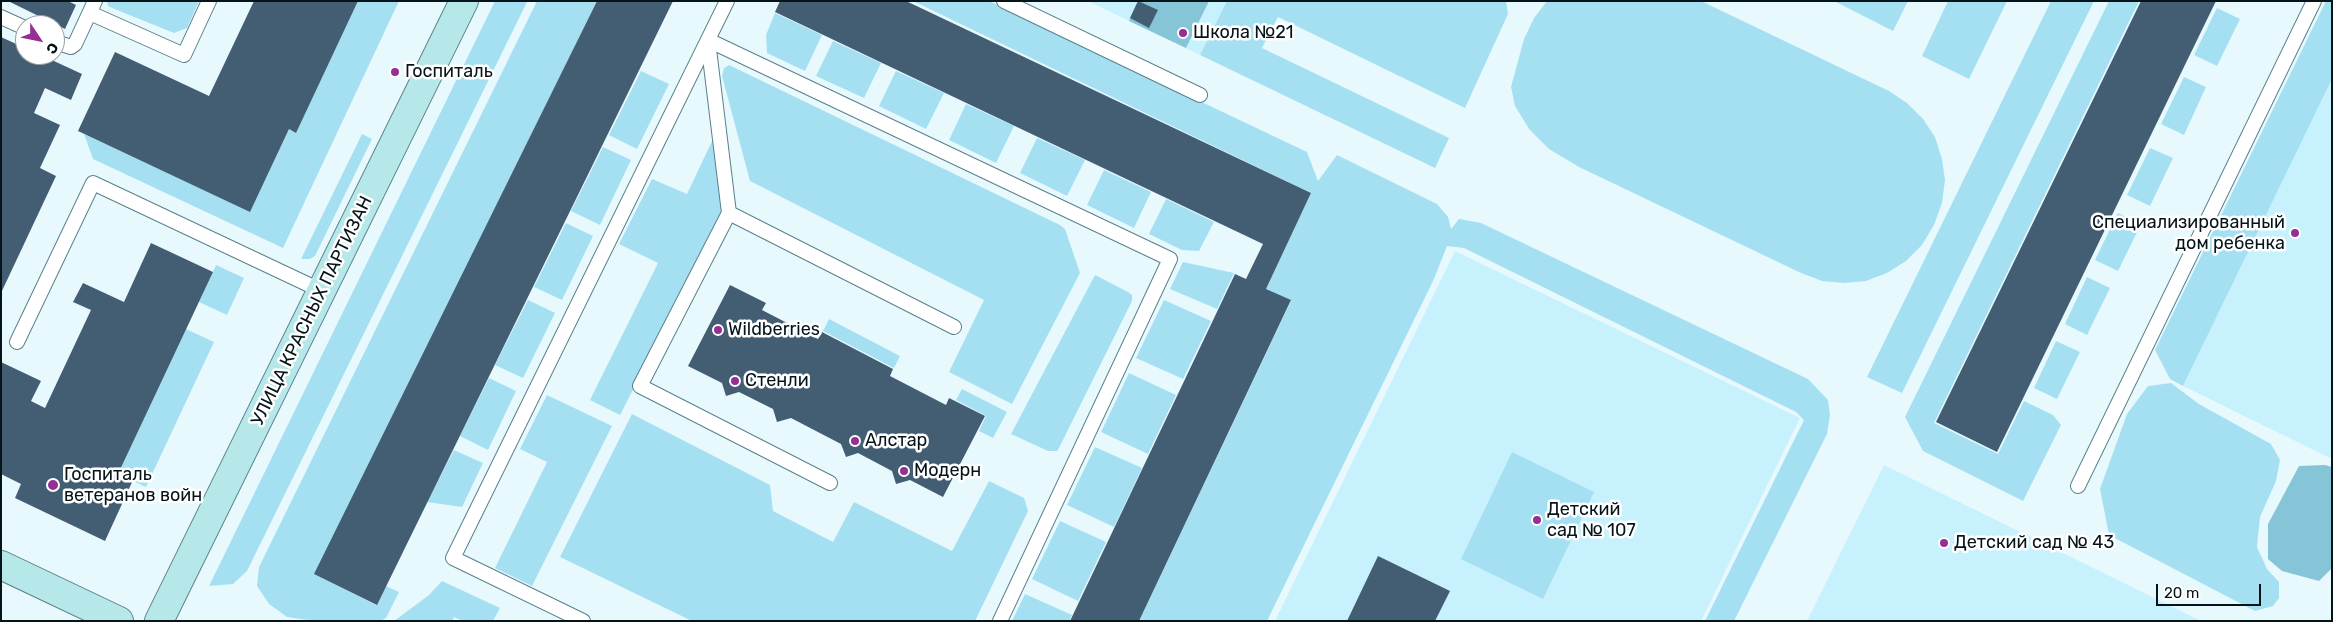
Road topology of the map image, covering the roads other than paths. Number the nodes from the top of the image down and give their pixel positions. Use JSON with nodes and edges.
{"nodes":[{"id":1,"x":209,"y":1,"type":"edge"},
{"id":2,"x":464,"y":1,"type":"edge"},
{"id":3,"x":727,"y":1,"type":"edge"},
{"id":4,"x":1004,"y":1,"type":"edge"},
{"id":5,"x":2314,"y":1,"type":"edge"},
{"id":6,"x":92,"y":7,"type":"edge"},
{"id":7,"x":1,"y":17,"type":"edge"},
{"id":8,"x":15,"y":23,"type":"edge"},
{"id":9,"x":708,"y":40,"type":"junction"},
{"id":10,"x":65,"y":45,"type":"edge"},
{"id":11,"x":1200,"y":95,"type":"dead end"},
{"id":12,"x":729,"y":213,"type":"junction"},
{"id":13,"x":322,"y":292,"type":"junction"},
{"id":14,"x":954,"y":327,"type":"dead end"},
{"id":15,"x":17,"y":342,"type":"dead end"},
{"id":16,"x":830,"y":483,"type":"dead end"},
{"id":17,"x":2078,"y":486,"type":"dead end"},
{"id":18,"x":1,"y":566,"type":"edge"},
{"id":19,"x":119,"y":621,"type":"edge"},
{"id":20,"x":159,"y":621,"type":"edge"},
{"id":21,"x":583,"y":621,"type":"edge"},
{"id":22,"x":1000,"y":621,"type":"edge"}],
"edges":[{"from":1,"to":6,"type":"lane"},
{"from":2,"to":13,"type":"street","name":"УЛИЦА КРАСНЫХ ПАРТИЗАН"},
{"from":3,"to":9,"type":"lane"},
{"from":4,"to":11,"type":"lane"},
{"from":5,"to":17,"type":"lane"},
{"from":6,"to":10,"type":"lane"},
{"from":7,"to":8,"type":"lane"},
{"from":9,"to":12,"type":"lane"},
{"from":9,"to":21,"type":"lane"},
{"from":9,"to":22,"type":"lane"},
{"from":12,"to":14,"type":"lane"},
{"from":12,"to":16,"type":"lane"},
{"from":13,"to":15,"type":"lane"},
{"from":13,"to":20,"type":"street","name":"УЛИЦА КРАСНЫХ ПАРТИЗАН"},
{"from":18,"to":19,"type":"street"}]}
